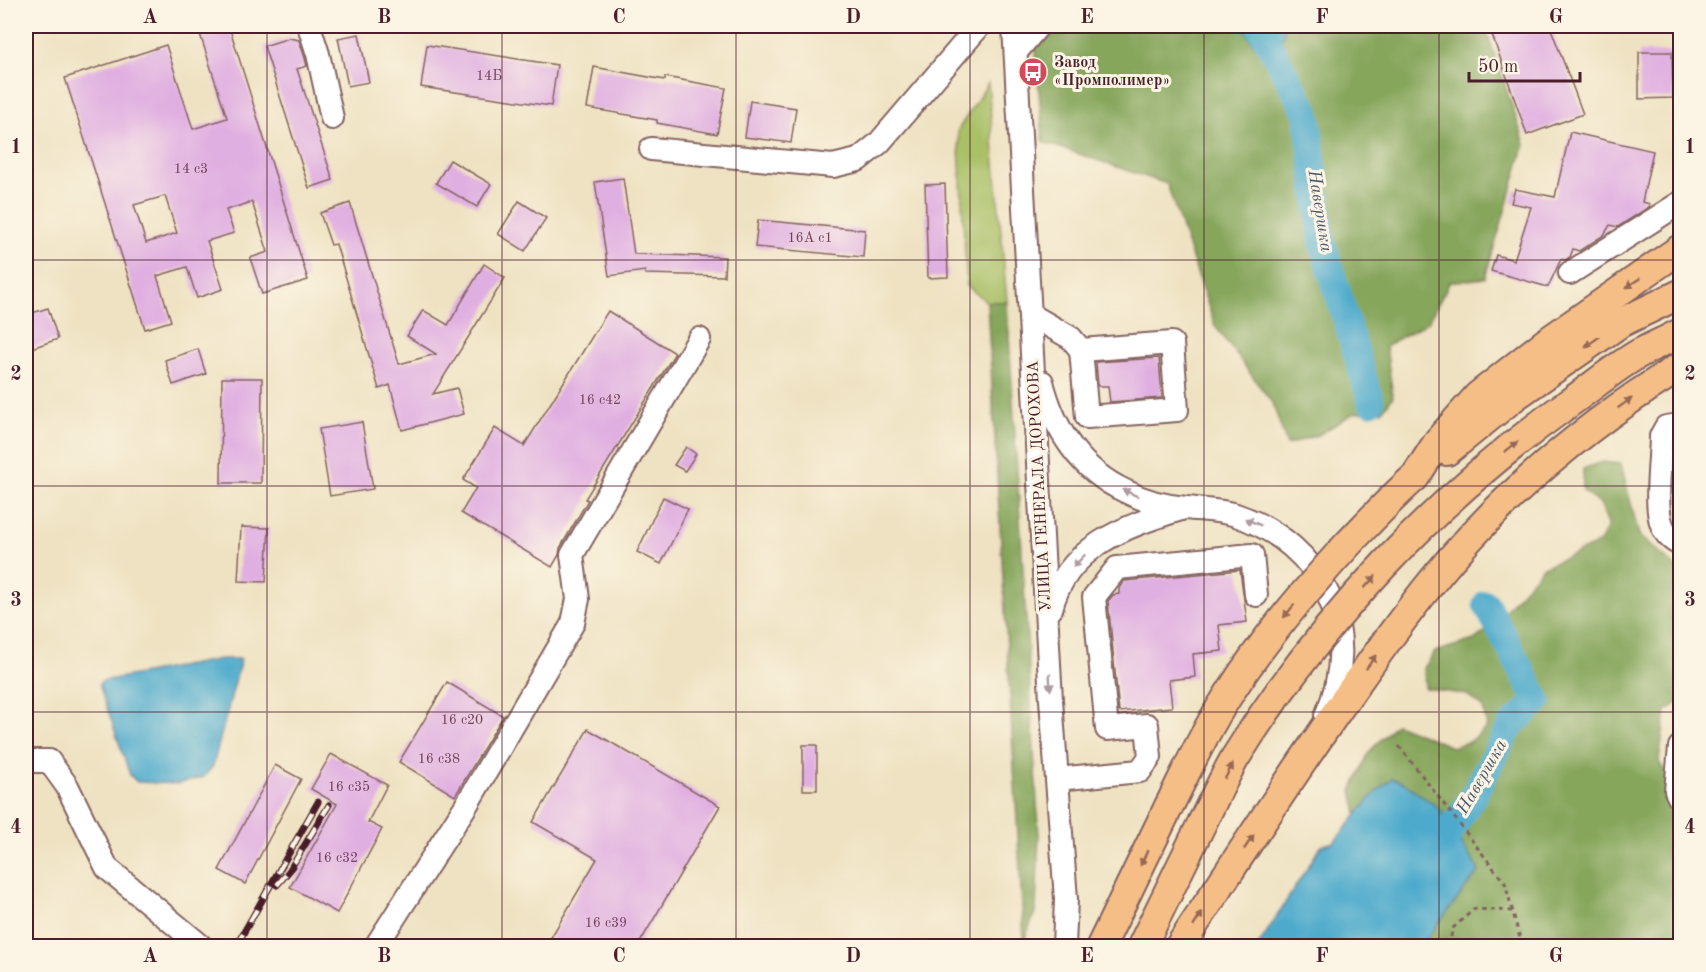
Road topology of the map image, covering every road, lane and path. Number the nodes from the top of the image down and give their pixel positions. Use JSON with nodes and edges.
{"nodes":[{"id":1,"x":309,"y":26,"type":"edge"},
{"id":2,"x":979,"y":26,"type":"edge"},
{"id":3,"x":1014,"y":26,"type":"edge"},
{"id":4,"x":1038,"y":26,"type":"edge"},
{"id":5,"x":1016,"y":52,"type":"junction"},
{"id":6,"x":332,"y":118,"type":"dead end"},
{"id":7,"x":651,"y":149,"type":"dead end"},
{"id":8,"x":1680,"y":203,"type":"edge"},
{"id":9,"x":1680,"y":249,"type":"edge"},
{"id":10,"x":1570,"y":273,"type":"dead end"},
{"id":11,"x":1680,"y":294,"type":"edge"},
{"id":12,"x":1031,"y":315,"type":"junction"},
{"id":13,"x":1680,"y":333,"type":"edge"},
{"id":14,"x":699,"y":339,"type":"dead end"},
{"id":15,"x":1032,"y":343,"type":"junction"},
{"id":16,"x":1081,"y":350,"type":"junction"},
{"id":17,"x":1680,"y":367,"type":"edge"},
{"id":18,"x":1680,"y":425,"type":"edge"},
{"id":19,"x":1415,"y":477,"type":"junction"},
{"id":20,"x":1186,"y":508,"type":"junction"},
{"id":21,"x":1680,"y":544,"type":"edge"},
{"id":22,"x":1256,"y":596,"type":"dead end"},
{"id":23,"x":1047,"y":624,"type":"junction"},
{"id":24,"x":1314,"y":744,"type":"junction"},
{"id":25,"x":1399,"y":746,"type":"dead end"},
{"id":26,"x":1680,"y":747,"type":"edge"},
{"id":27,"x":26,"y":761,"type":"edge"},
{"id":28,"x":1057,"y":779,"type":"junction"},
{"id":29,"x":1680,"y":799,"type":"edge"},
{"id":30,"x":1513,"y":912,"type":"junction"},
{"id":31,"x":201,"y":946,"type":"edge"},
{"id":32,"x":376,"y":946,"type":"edge"},
{"id":33,"x":1064,"y":946,"type":"edge"},
{"id":34,"x":1101,"y":946,"type":"edge"},
{"id":35,"x":1142,"y":946,"type":"edge"},
{"id":36,"x":1180,"y":946,"type":"edge"},
{"id":37,"x":1450,"y":946,"type":"edge"},
{"id":38,"x":1522,"y":946,"type":"edge"}],
"edges":[{"from":1,"to":6,"type":"street"},
{"from":2,"to":7,"type":"street"},
{"from":3,"to":5,"type":"street","name":"УЛИЦА ГЕНЕРАЛА ДОРОХОВА"},
{"from":4,"to":5,"type":"street"},
{"from":5,"to":12,"type":"street","name":"УЛИЦА ГЕНЕРАЛА ДОРОХОВА"},
{"from":8,"to":10,"type":"street"},
{"from":9,"to":19,"type":"main road","one_way":true},
{"from":11,"to":19,"type":"main road","one_way":true},
{"from":12,"to":15,"type":"street","name":"УЛИЦА ГЕНЕРАЛА ДОРОХОВА"},
{"from":12,"to":16,"type":"street"},
{"from":35,"to":13,"type":"main road","one_way":true,"bridge":true},
{"from":14,"to":32,"type":"street"},
{"from":20,"to":15,"type":"street","one_way":true},
{"from":15,"to":23,"type":"street","name":"УЛИЦА ГЕНЕРАЛА ДОРОХОВА"},
{"from":16,"to":16,"type":"street"},
{"from":24,"to":17,"type":"main road","one_way":true},
{"from":18,"to":21,"type":"street"},
{"from":19,"to":34,"type":"main road","one_way":true,"bridge":true},
{"from":20,"to":23,"type":"street","one_way":true},
{"from":24,"to":20,"type":"street","one_way":true},
{"from":22,"to":28,"type":"street"},
{"from":23,"to":28,"type":"street","name":"УЛИЦА ГЕНЕРАЛА ДОРОХОВА","one_way":true},
{"from":36,"to":24,"type":"main road","one_way":true},
{"from":25,"to":30,"type":"path"},
{"from":26,"to":29,"type":"street"},
{"from":27,"to":31,"type":"street"},
{"from":28,"to":33,"type":"street","name":"УЛИЦА ГЕНЕРАЛА ДОРОХОВА"},
{"from":30,"to":37,"type":"path"},
{"from":30,"to":38,"type":"path"}]}
